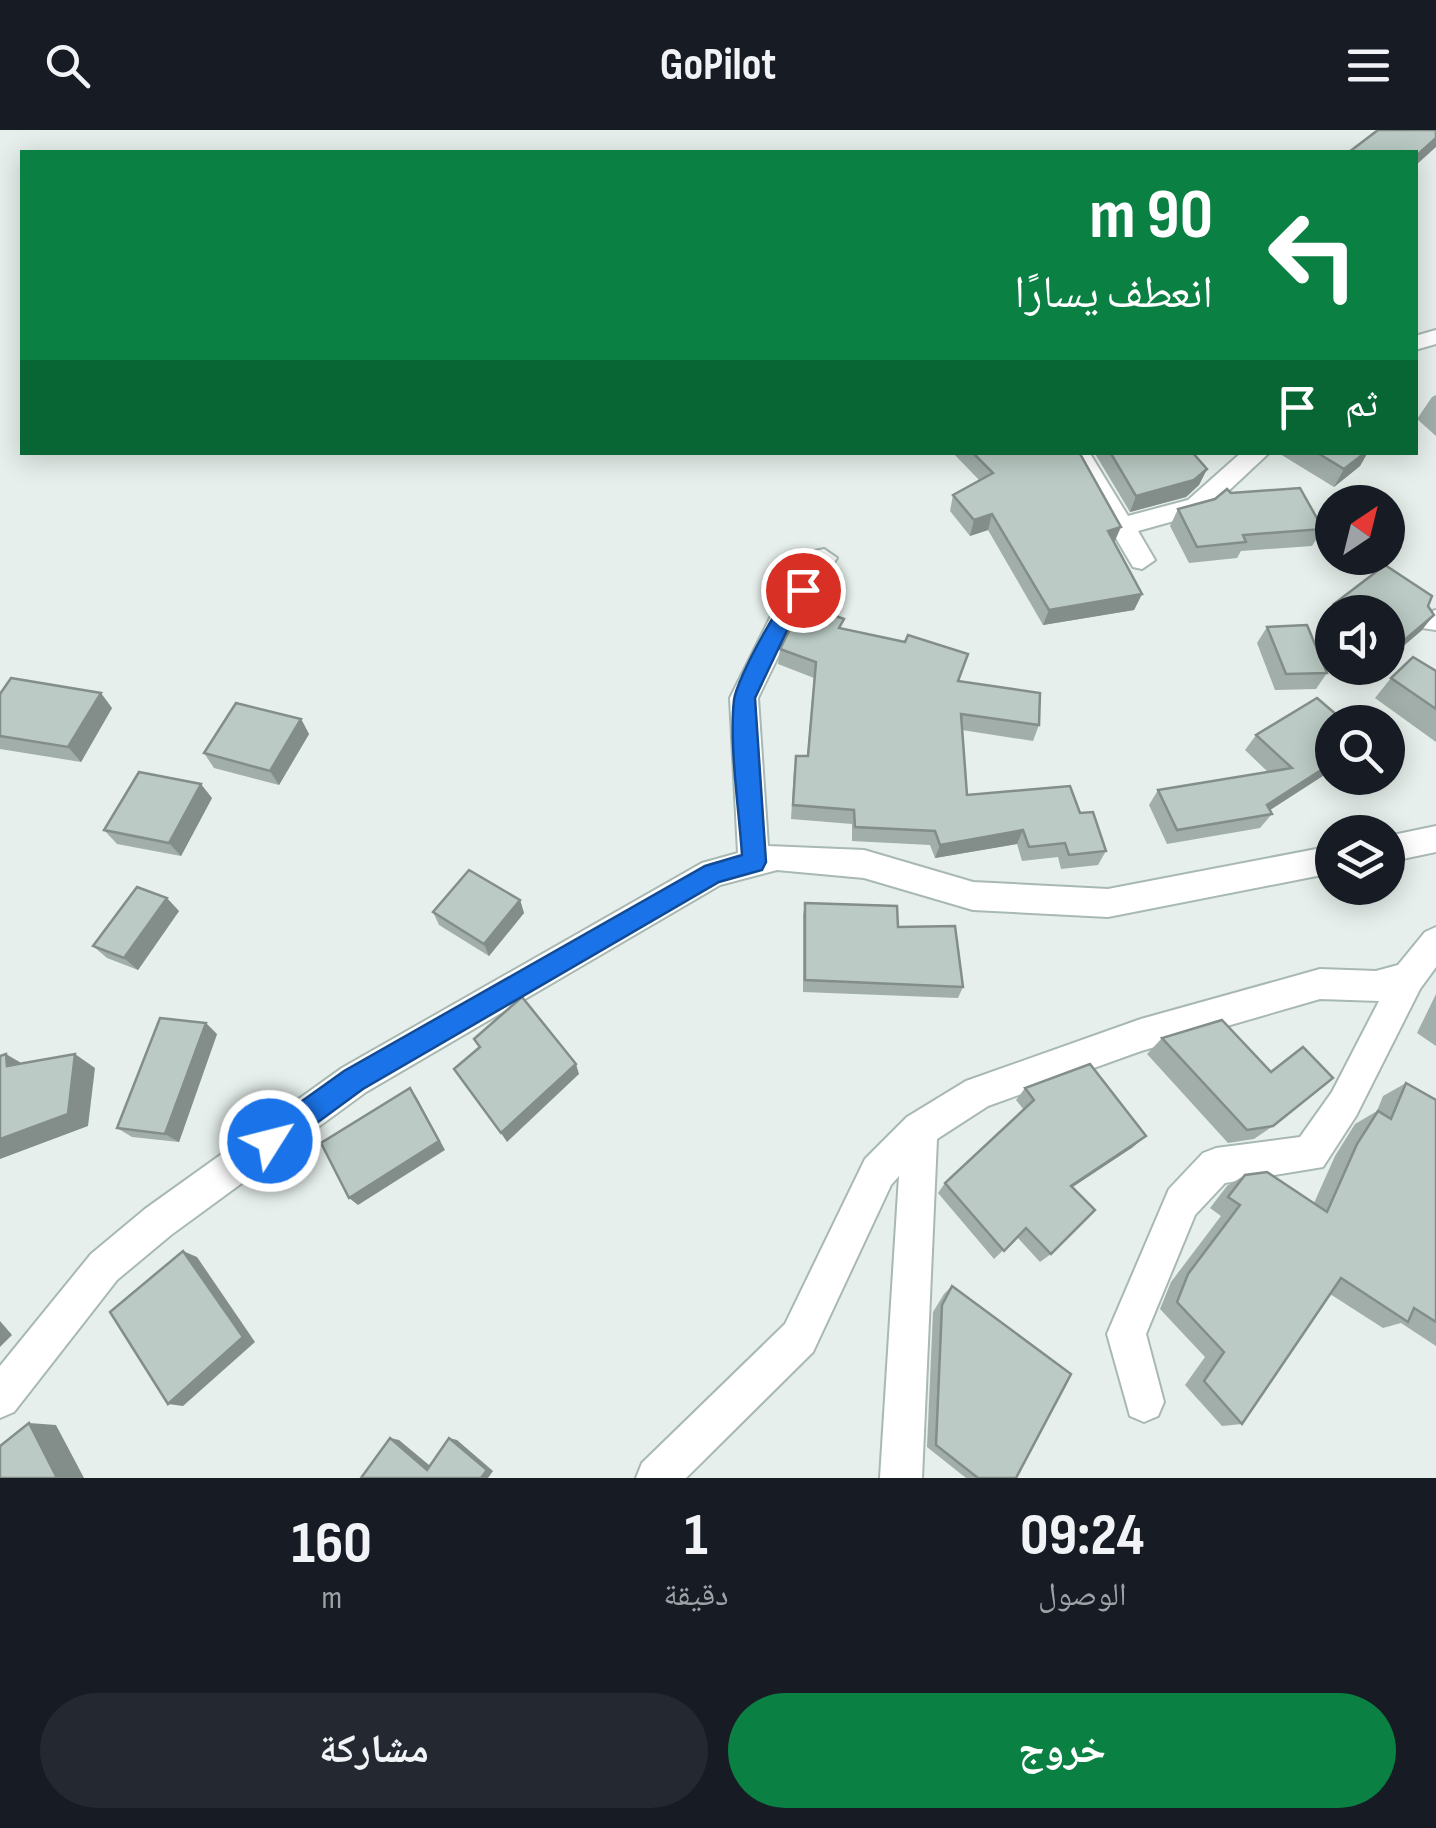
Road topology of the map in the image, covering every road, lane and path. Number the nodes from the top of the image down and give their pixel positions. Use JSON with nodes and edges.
{"nodes":[{"id":1,"x":1079,"y":455,"type":"edge"},
{"id":2,"x":1255,"y":455,"type":"edge"},
{"id":3,"x":1125,"y":526,"type":"junction"},
{"id":4,"x":824,"y":558,"type":"dead end"},
{"id":5,"x":1142,"y":560,"type":"dead end"},
{"id":6,"x":1436,"y":840,"type":"edge"},
{"id":7,"x":1405,"y":846,"type":"edge"},
{"id":8,"x":754,"y":862,"type":"junction"},
{"id":9,"x":1315,"y":863,"type":"edge"},
{"id":10,"x":1436,"y":942,"type":"edge"},
{"id":11,"x":1408,"y":978,"type":"junction"},
{"id":12,"x":920,"y":1130,"type":"junction"},
{"id":13,"x":0,"y":1398,"type":"edge"},
{"id":14,"x":1144,"y":1402,"type":"dead end"},
{"id":15,"x":657,"y":1478,"type":"edge"},
{"id":16,"x":901,"y":1478,"type":"edge"}],
"edges":[{"from":1,"to":3,"type":"street"},
{"from":2,"to":3,"type":"street"},
{"from":3,"to":5,"type":"street"},
{"from":4,"to":8,"type":"street"},
{"from":6,"to":7,"type":"street"},
{"from":8,"to":9,"type":"street"},
{"from":8,"to":13,"type":"street"},
{"from":10,"to":11,"type":"street"},
{"from":11,"to":12,"type":"street"},
{"from":11,"to":14,"type":"street"},
{"from":12,"to":15,"type":"street"},
{"from":12,"to":16,"type":"street"}]}
